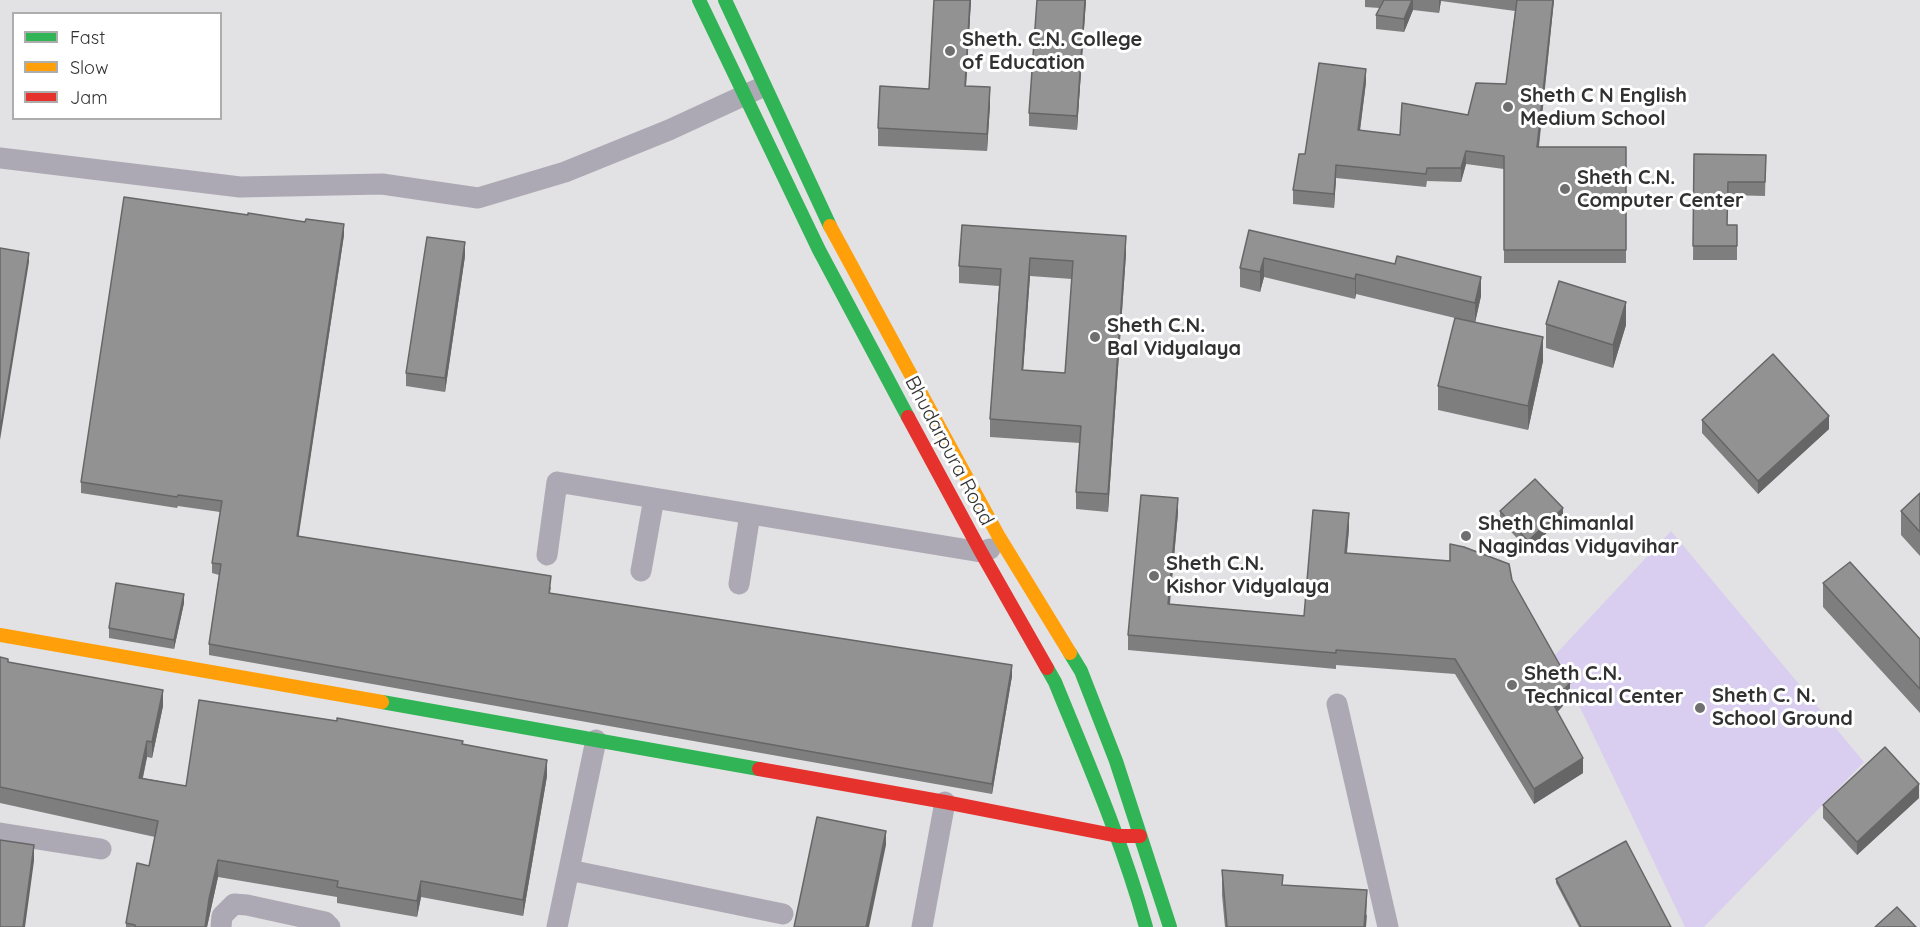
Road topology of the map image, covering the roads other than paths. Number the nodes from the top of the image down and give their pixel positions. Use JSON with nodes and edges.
{"nodes":[{"id":1,"x":699,"y":0,"type":"edge"},
{"id":2,"x":725,"y":0,"type":"edge"},
{"id":3,"x":764,"y":86,"type":"junction"},
{"id":4,"x":744,"y":96,"type":"junction"},
{"id":5,"x":0,"y":158,"type":"edge"},
{"id":6,"x":889,"y":335,"type":"junction"},
{"id":7,"x":870,"y":346,"type":"junction"},
{"id":8,"x":654,"y":498,"type":"junction"},
{"id":9,"x":750,"y":514,"type":"junction"},
{"id":10,"x":1003,"y":545,"type":"junction"},
{"id":11,"x":981,"y":552,"type":"junction"},
{"id":12,"x":547,"y":555,"type":"dead end"},
{"id":13,"x":642,"y":571,"type":"dead end"},
{"id":14,"x":739,"y":584,"type":"dead end"},
{"id":15,"x":0,"y":635,"type":"edge"},
{"id":16,"x":1337,"y":704,"type":"dead end"},
{"id":17,"x":597,"y":740,"type":"junction"},
{"id":18,"x":945,"y":802,"type":"junction"},
{"id":19,"x":0,"y":833,"type":"edge"},
{"id":20,"x":1118,"y":836,"type":"junction"},
{"id":21,"x":1140,"y":836,"type":"junction"},
{"id":22,"x":101,"y":849,"type":"dead end"},
{"id":23,"x":569,"y":870,"type":"junction"},
{"id":24,"x":783,"y":914,"type":"dead end"},
{"id":25,"x":221,"y":927,"type":"edge"},
{"id":26,"x":330,"y":927,"type":"edge"},
{"id":27,"x":557,"y":927,"type":"edge"},
{"id":28,"x":922,"y":927,"type":"edge"},
{"id":29,"x":1146,"y":927,"type":"edge"},
{"id":30,"x":1170,"y":927,"type":"edge"},
{"id":31,"x":1388,"y":927,"type":"edge"}],
"edges":[{"from":1,"to":4,"type":"street","name":"Bhudarpura Road"},
{"from":2,"to":3,"type":"street","name":"Bhudarpura Road"},
{"from":3,"to":4,"type":"street"},
{"from":3,"to":6,"type":"street","name":"Bhudarpura Road"},
{"from":4,"to":5,"type":"street"},
{"from":4,"to":7,"type":"street","name":"Bhudarpura Road"},
{"from":6,"to":7,"type":"street"},
{"from":6,"to":10,"type":"street","name":"Bhudarpura Road"},
{"from":7,"to":11,"type":"street","name":"Bhudarpura Road"},
{"from":8,"to":9,"type":"street"},
{"from":8,"to":12,"type":"street"},
{"from":8,"to":13,"type":"street"},
{"from":9,"to":11,"type":"street"},
{"from":9,"to":14,"type":"street"},
{"from":10,"to":11,"type":"street"},
{"from":10,"to":21,"type":"street","name":"Bhudarpura Road"},
{"from":11,"to":20,"type":"street","name":"Bhudarpura Road"},
{"from":15,"to":17,"type":"street"},
{"from":16,"to":31,"type":"street"},
{"from":17,"to":18,"type":"street"},
{"from":17,"to":23,"type":"street"},
{"from":18,"to":20,"type":"street"},
{"from":18,"to":28,"type":"street"},
{"from":19,"to":22,"type":"street"},
{"from":20,"to":21,"type":"street"},
{"from":20,"to":29,"type":"street","name":"Bhudarpura Road"},
{"from":21,"to":30,"type":"street","name":"Bhudarpura Road"},
{"from":23,"to":24,"type":"street"},
{"from":23,"to":27,"type":"street"},
{"from":25,"to":26,"type":"street"}]}
